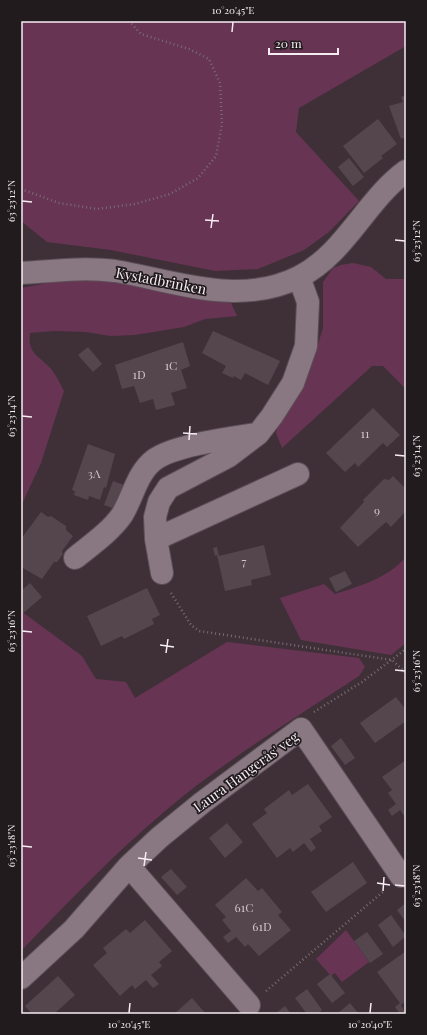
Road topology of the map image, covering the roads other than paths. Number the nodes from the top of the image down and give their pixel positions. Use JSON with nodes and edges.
{"nodes":[{"id":1,"x":406,"y":170,"type":"edge"},
{"id":2,"x":21,"y":273,"type":"edge"},
{"id":3,"x":299,"y":277,"type":"junction"},
{"id":4,"x":258,"y":434,"type":"junction"},
{"id":5,"x":298,"y":474,"type":"dead end"},
{"id":6,"x":156,"y":539,"type":"junction"},
{"id":7,"x":75,"y":558,"type":"dead end"},
{"id":8,"x":162,"y":573,"type":"road end"},
{"id":9,"x":129,"y":866,"type":"junction"},
{"id":10,"x":401,"y":876,"type":"road end"},
{"id":11,"x":21,"y":978,"type":"edge"},
{"id":12,"x":250,"y":1005,"type":"road end"}],
"edges":[{"from":1,"to":3,"type":"street","name":"Kystadbrinken"},
{"from":2,"to":3,"type":"street","name":"Kystadbrinken"},
{"from":3,"to":4,"type":"street"},
{"from":4,"to":6,"type":"street"},
{"from":4,"to":7,"type":"street"},
{"from":5,"to":6,"type":"street"},
{"from":6,"to":8,"type":"street"},
{"from":9,"to":10,"type":"street","name":"Laura Hangerås' veg"},
{"from":9,"to":11,"type":"street","name":"Laura Hangerås' veg"},
{"from":9,"to":12,"type":"street"}]}
